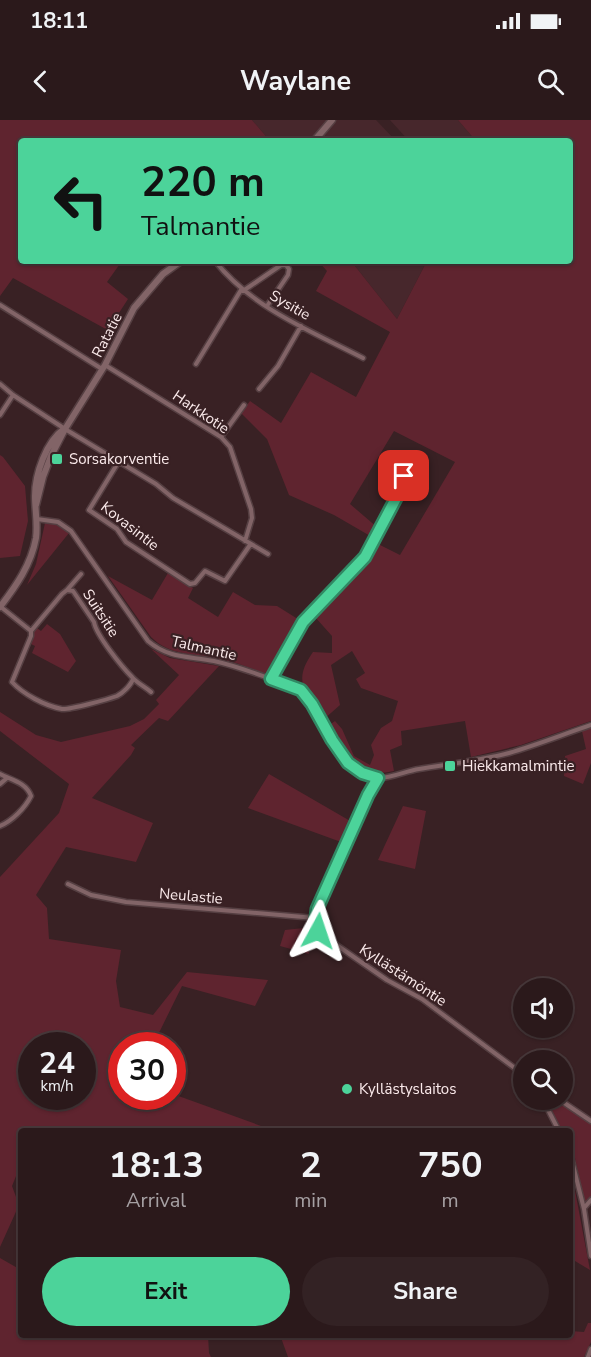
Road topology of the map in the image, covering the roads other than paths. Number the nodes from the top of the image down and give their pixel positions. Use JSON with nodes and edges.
{"nodes":[{"id":1,"x":332,"y":120,"type":"edge"},
{"id":2,"x":317,"y":138,"type":"edge"},
{"id":3,"x":177,"y":264,"type":"edge"},
{"id":4,"x":218,"y":264,"type":"edge"},
{"id":5,"x":242,"y":290,"type":"junction"},
{"id":6,"x":0,"y":305,"type":"edge"},
{"id":7,"x":267,"y":306,"type":"junction"},
{"id":8,"x":301,"y":326,"type":"junction"},
{"id":9,"x":363,"y":357,"type":"dead end"},
{"id":10,"x":196,"y":364,"type":"dead end"},
{"id":11,"x":104,"y":367,"type":"junction"},
{"id":12,"x":0,"y":384,"type":"edge"},
{"id":13,"x":259,"y":389,"type":"dead end"},
{"id":14,"x":13,"y":395,"type":"junction"},
{"id":15,"x":244,"y":405,"type":"dead end"},
{"id":16,"x":0,"y":415,"type":"edge"},
{"id":17,"x":64,"y":429,"type":"junction"},
{"id":18,"x":221,"y":437,"type":"junction"},
{"id":19,"x":119,"y":461,"type":"junction"},
{"id":20,"x":404,"y":476,"type":"dead end"},
{"id":21,"x":37,"y":519,"type":"junction"},
{"id":22,"x":245,"y":541,"type":"junction"},
{"id":23,"x":250,"y":545,"type":"junction"},
{"id":24,"x":268,"y":554,"type":"dead end"},
{"id":25,"x":81,"y":574,"type":"dead end"},
{"id":26,"x":67,"y":590,"type":"junction"},
{"id":27,"x":0,"y":607,"type":"edge"},
{"id":28,"x":31,"y":631,"type":"junction"},
{"id":29,"x":133,"y":679,"type":"junction"},
{"id":30,"x":271,"y":679,"type":"junction"},
{"id":31,"x":151,"y":692,"type":"dead end"},
{"id":32,"x":591,"y":725,"type":"edge"},
{"id":33,"x":0,"y":774,"type":"edge"},
{"id":34,"x":7,"y":778,"type":"junction"},
{"id":35,"x":378,"y":778,"type":"junction"},
{"id":36,"x":0,"y":784,"type":"edge"},
{"id":37,"x":0,"y":826,"type":"edge"},
{"id":38,"x":68,"y":884,"type":"dead end"},
{"id":39,"x":315,"y":918,"type":"junction"},
{"id":40,"x":513,"y":1067,"type":"edge"},
{"id":41,"x":573,"y":1109,"type":"edge"},
{"id":42,"x":548,"y":1110,"type":"edge"},
{"id":43,"x":591,"y":1121,"type":"edge"},
{"id":44,"x":557,"y":1128,"type":"edge"},
{"id":45,"x":573,"y":1165,"type":"edge"},
{"id":46,"x":591,"y":1200,"type":"edge"},
{"id":47,"x":584,"y":1209,"type":"junction"},
{"id":48,"x":591,"y":1256,"type":"edge"},
{"id":49,"x":591,"y":1350,"type":"edge"},
{"id":50,"x":588,"y":1357,"type":"edge"}],
"edges":[{"from":1,"to":2,"type":"street"},
{"from":3,"to":11,"type":"street","name":"Ratatie"},
{"from":4,"to":5,"type":"street","name":"Sysitie"},
{"from":5,"to":7,"type":"street","name":"Sysitie"},
{"from":5,"to":7,"type":"street"},
{"from":5,"to":10,"type":"street"},
{"from":6,"to":11,"type":"street","name":"Harkkotie"},
{"from":7,"to":8,"type":"street","name":"Sysitie"},
{"from":8,"to":9,"type":"street","name":"Sysitie"},
{"from":8,"to":13,"type":"street"},
{"from":11,"to":17,"type":"street","name":"Ratatie"},
{"from":11,"to":18,"type":"street","name":"Harkkotie"},
{"from":12,"to":14,"type":"street"},
{"from":14,"to":16,"type":"street"},
{"from":14,"to":17,"type":"street"},
{"from":15,"to":18,"type":"street"},
{"from":17,"to":19,"type":"street"},
{"from":17,"to":21,"type":"street","name":"Ratatie"},
{"from":18,"to":22,"type":"street","name":"Harkkotie"},
{"from":19,"to":22,"type":"street"},
{"from":19,"to":23,"type":"street","name":"Kovasintie"},
{"from":20,"to":30,"type":"street"},
{"from":21,"to":27,"type":"street","name":"Ratatie"},
{"from":21,"to":30,"type":"street","name":"Talmantie"},
{"from":22,"to":23,"type":"street"},
{"from":23,"to":24,"type":"street"},
{"from":25,"to":26,"type":"street"},
{"from":26,"to":28,"type":"street","name":"Suitsitie"},
{"from":26,"to":29,"type":"street","name":"Suitsitie"},
{"from":27,"to":28,"type":"street"},
{"from":28,"to":29,"type":"street"},
{"from":29,"to":31,"type":"street","name":"Suitsitie"},
{"from":30,"to":35,"type":"street","name":"Talmantie"},
{"from":32,"to":35,"type":"street"},
{"from":33,"to":34,"type":"street"},
{"from":34,"to":36,"type":"street"},
{"from":34,"to":37,"type":"street"},
{"from":35,"to":39,"type":"street"},
{"from":38,"to":39,"type":"street","name":"Neulastie"},
{"from":39,"to":40,"type":"street","name":"Kyllästämöntie"},
{"from":41,"to":43,"type":"street"},
{"from":42,"to":44,"type":"street"},
{"from":45,"to":47,"type":"street"},
{"from":46,"to":47,"type":"street"},
{"from":47,"to":48,"type":"street"},
{"from":49,"to":50,"type":"street"}]}
